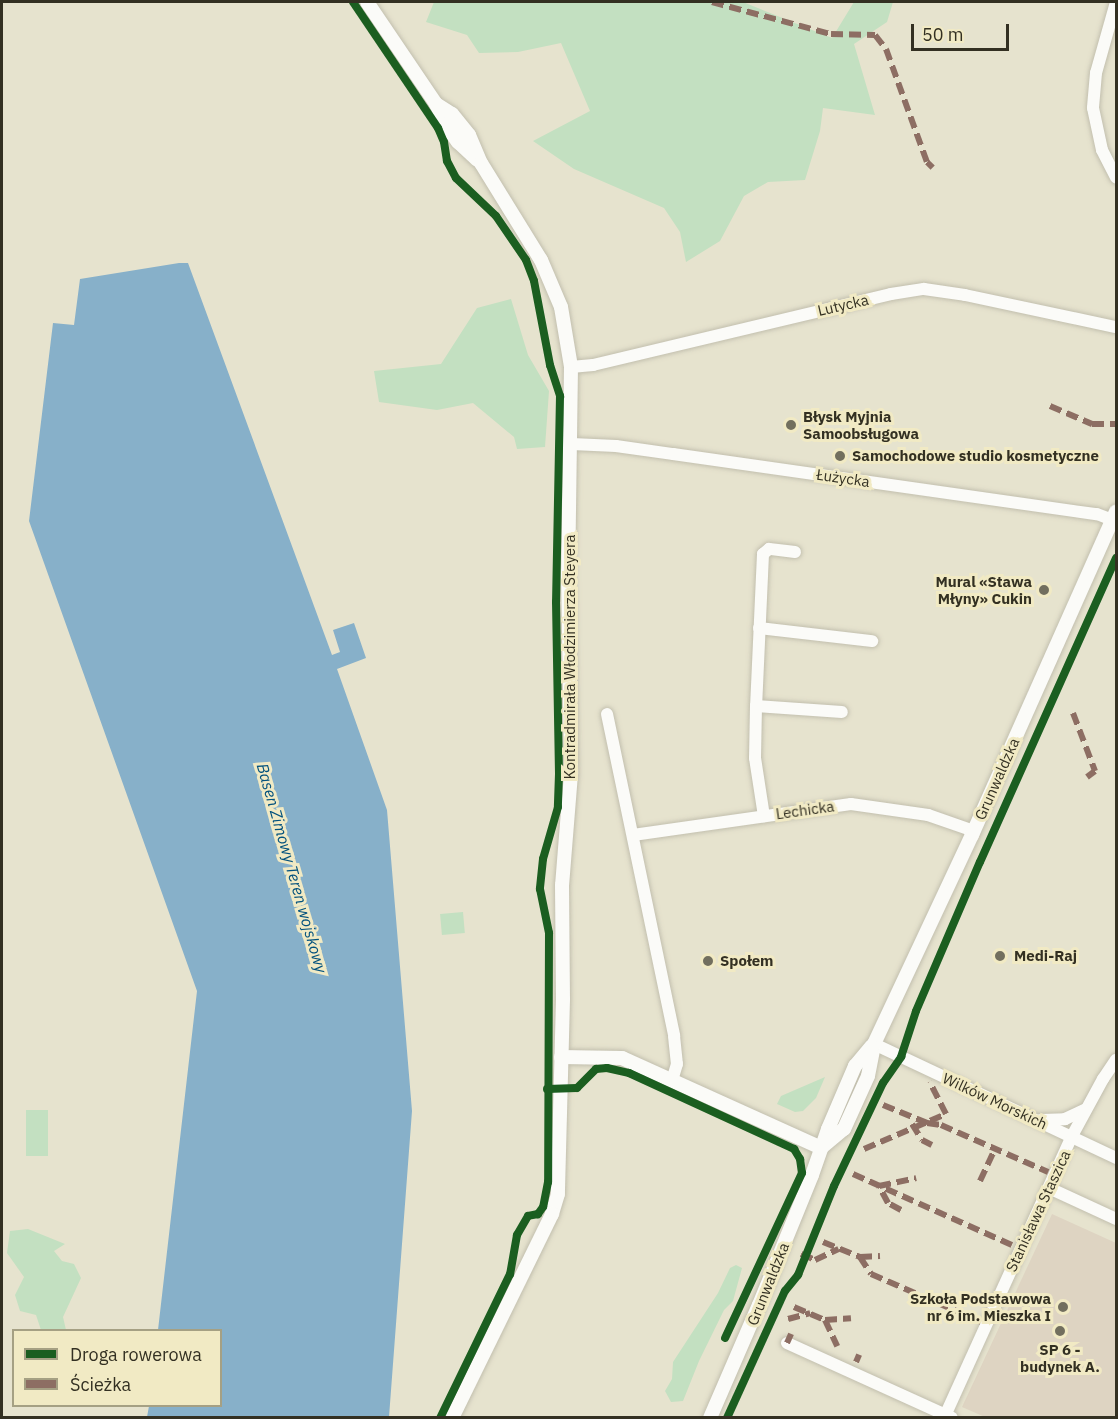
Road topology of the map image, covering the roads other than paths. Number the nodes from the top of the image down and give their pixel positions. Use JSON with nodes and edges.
{"nodes":[{"id":1,"x":368,"y":2,"type":"edge"},
{"id":2,"x":1116,"y":2,"type":"edge"},
{"id":3,"x":1116,"y":178,"type":"edge"},
{"id":4,"x":1116,"y":327,"type":"edge"},
{"id":5,"x":572,"y":367,"type":"junction"},
{"id":6,"x":572,"y":444,"type":"junction"},
{"id":7,"x":1115,"y":516,"type":"edge"},
{"id":8,"x":795,"y":552,"type":"dead end"},
{"id":9,"x":759,"y":628,"type":"junction"},
{"id":10,"x":872,"y":641,"type":"dead end"},
{"id":11,"x":756,"y":706,"type":"junction"},
{"id":12,"x":842,"y":712,"type":"dead end"},
{"id":13,"x":607,"y":714,"type":"dead end"},
{"id":14,"x":764,"y":816,"type":"junction"},
{"id":15,"x":974,"y":831,"type":"junction"},
{"id":16,"x":633,"y":835,"type":"junction"},
{"id":17,"x":874,"y":1044,"type":"junction"},
{"id":18,"x":561,"y":1057,"type":"junction"},
{"id":19,"x":1116,"y":1060,"type":"edge"},
{"id":20,"x":672,"y":1080,"type":"junction"},
{"id":21,"x":1086,"y":1109,"type":"junction"},
{"id":22,"x":1037,"y":1120,"type":"junction"},
{"id":23,"x":1072,"y":1136,"type":"junction"},
{"id":24,"x":821,"y":1148,"type":"junction"},
{"id":25,"x":1116,"y":1158,"type":"edge"},
{"id":26,"x":1049,"y":1188,"type":"junction"},
{"id":27,"x":1116,"y":1219,"type":"edge"},
{"id":28,"x":787,"y":1343,"type":"dead end"},
{"id":29,"x":947,"y":1416,"type":"edge"},
{"id":30,"x":452,"y":1418,"type":"edge"},
{"id":31,"x":710,"y":1418,"type":"edge"}],
"edges":[{"from":1,"to":5,"type":"street","name":"Kontradmirała Włodzimierza Steyera"},
{"from":2,"to":3,"type":"street"},
{"from":4,"to":5,"type":"street","name":"Lutycka"},
{"from":5,"to":6,"type":"street","name":"Kontradmirała Włodzimierza Steyera"},
{"from":6,"to":7,"type":"street","name":"Łużycka"},
{"from":6,"to":18,"type":"street","name":"Kontradmirała Włodzimierza Steyera"},
{"from":7,"to":15,"type":"street","name":"Grunwaldzka"},
{"from":8,"to":9,"type":"street"},
{"from":9,"to":10,"type":"street"},
{"from":9,"to":11,"type":"street"},
{"from":11,"to":12,"type":"street"},
{"from":11,"to":14,"type":"street"},
{"from":13,"to":16,"type":"street"},
{"from":14,"to":15,"type":"street","name":"Lechicka"},
{"from":14,"to":16,"type":"street","name":"Lechicka"},
{"from":15,"to":17,"type":"street","name":"Grunwaldzka"},
{"from":16,"to":20,"type":"street"},
{"from":17,"to":22,"type":"street","name":"Wilków Morskich"},
{"from":17,"to":24,"type":"street","name":"Grunwaldzka"},
{"from":18,"to":20,"type":"street"},
{"from":18,"to":30,"type":"street","name":"Kontradmirała Włodzimierza Steyera"},
{"from":19,"to":21,"type":"street","name":"Stanisława Staszica"},
{"from":20,"to":24,"type":"street"},
{"from":21,"to":22,"type":"street"},
{"from":21,"to":23,"type":"street","name":"Stanisława Staszica"},
{"from":22,"to":23,"type":"street","name":"Wilków Morskich"},
{"from":23,"to":25,"type":"street","name":"Wilków Morskich"},
{"from":23,"to":26,"type":"street","name":"Stanisława Staszica"},
{"from":24,"to":31,"type":"street","name":"Grunwaldzka"},
{"from":26,"to":27,"type":"street"},
{"from":26,"to":29,"type":"street","name":"Stanisława Staszica"},
{"from":28,"to":29,"type":"street"}]}
